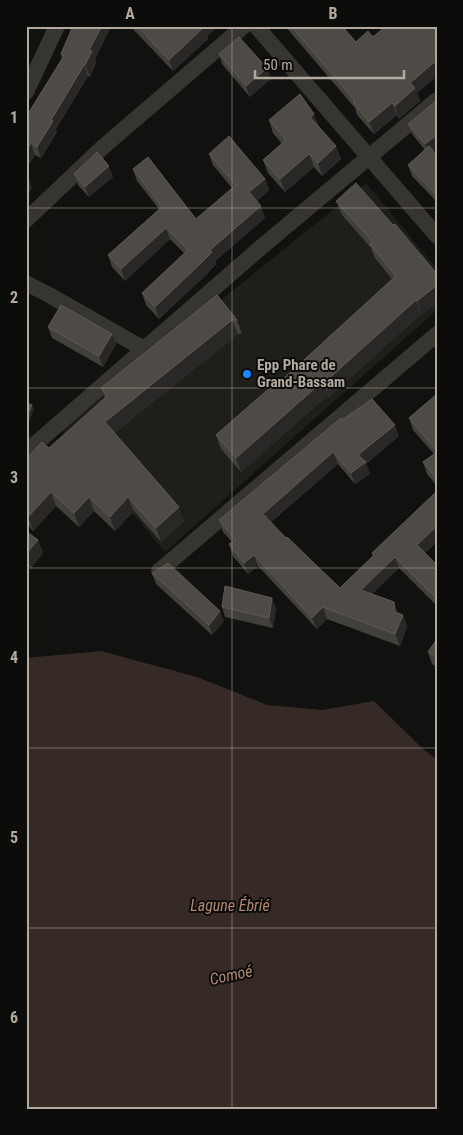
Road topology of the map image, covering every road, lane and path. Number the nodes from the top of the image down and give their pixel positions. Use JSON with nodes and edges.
{"nodes":[{"id":1,"x":57,"y":26,"type":"edge"},
{"id":2,"x":244,"y":26,"type":"edge"},
{"id":3,"x":256,"y":26,"type":"edge"},
{"id":4,"x":26,"y":92,"type":"edge"},
{"id":5,"x":437,"y":100,"type":"edge"},
{"id":6,"x":369,"y":157,"type":"junction"},
{"id":7,"x":26,"y":220,"type":"edge"},
{"id":8,"x":437,"y":236,"type":"edge"},
{"id":9,"x":26,"y":283,"type":"edge"},
{"id":10,"x":437,"y":334,"type":"edge"},
{"id":11,"x":144,"y":350,"type":"junction"},
{"id":12,"x":26,"y":452,"type":"edge"},
{"id":13,"x":158,"y":571,"type":"edge"}],
"edges":[{"from":1,"to":4,"type":"street"},
{"from":2,"to":7,"type":"street"},
{"from":3,"to":6,"type":"street"},
{"from":5,"to":6,"type":"street"},
{"from":6,"to":8,"type":"street"},
{"from":6,"to":11,"type":"street"},
{"from":9,"to":11,"type":"street"},
{"from":10,"to":13,"type":"street"},
{"from":11,"to":12,"type":"street"}]}
